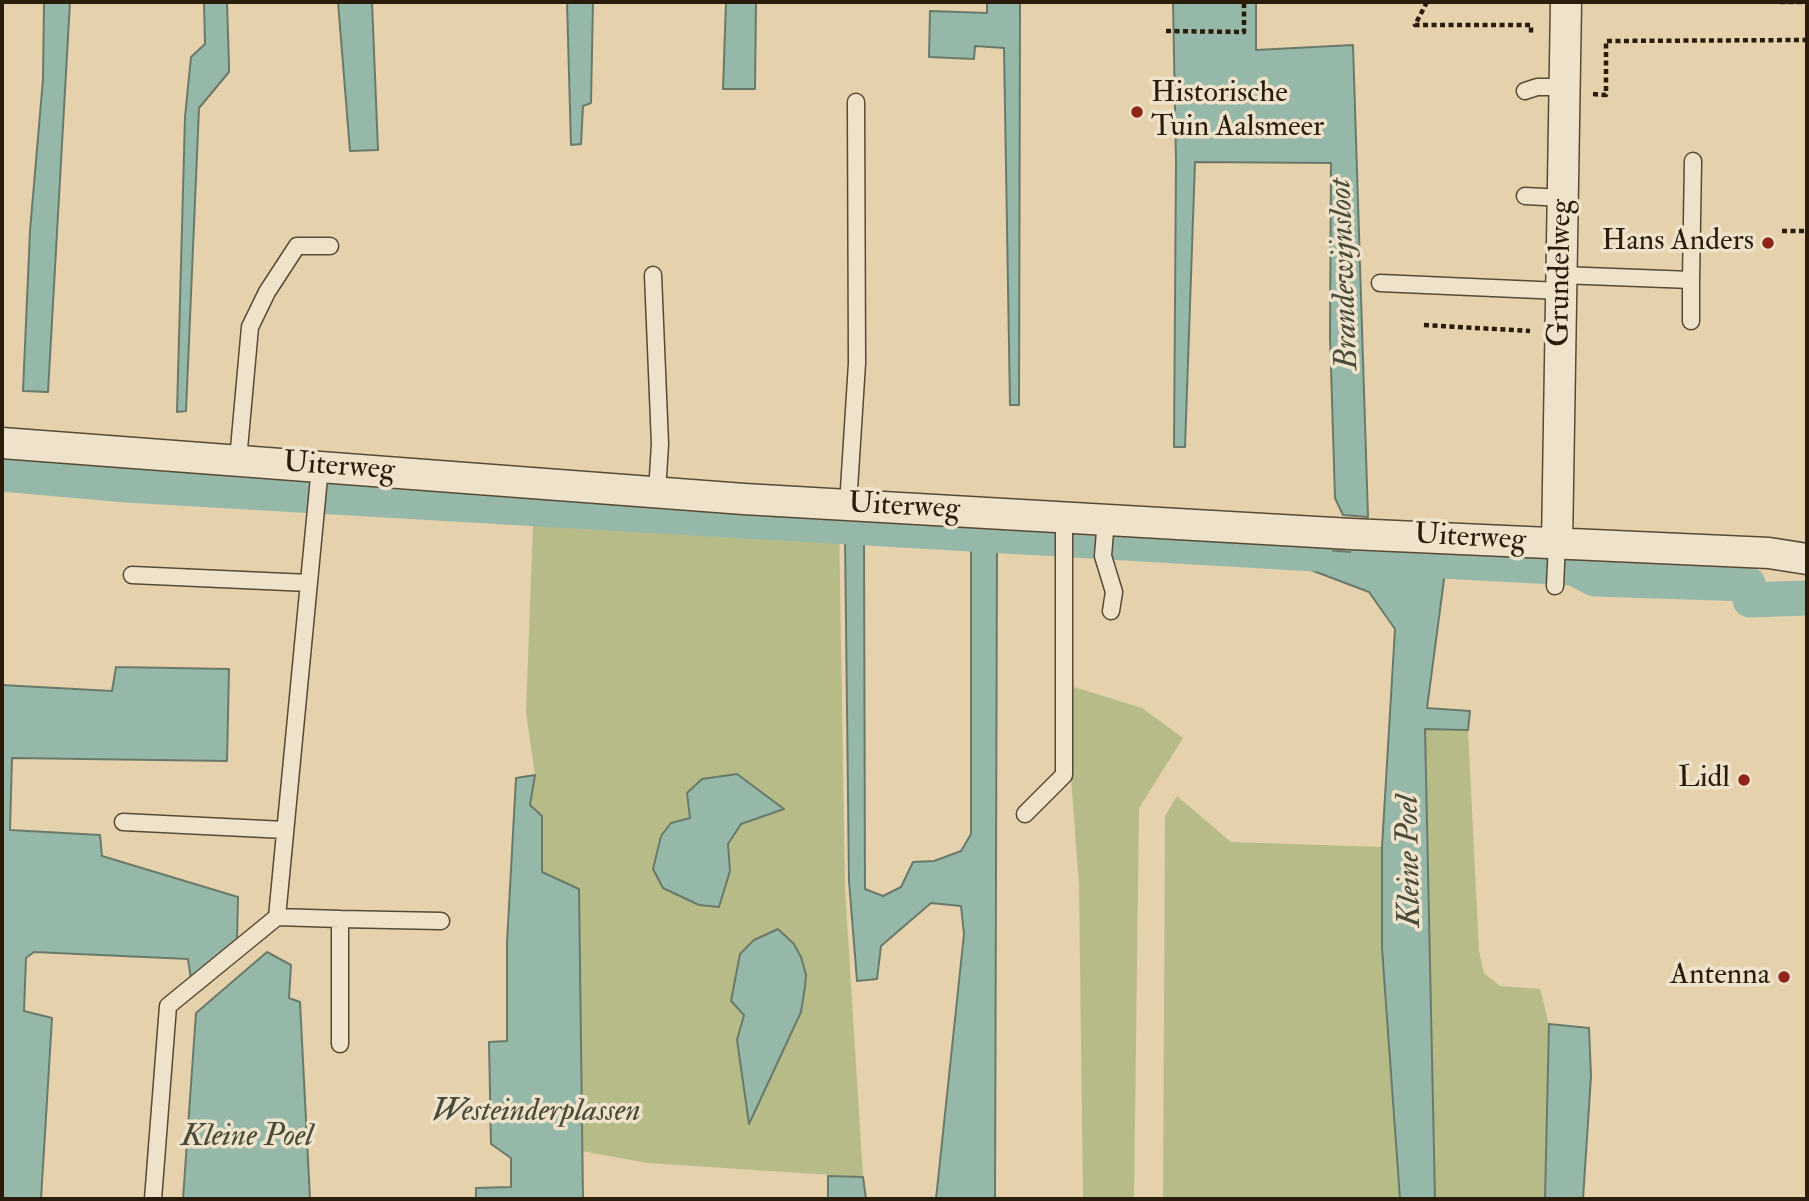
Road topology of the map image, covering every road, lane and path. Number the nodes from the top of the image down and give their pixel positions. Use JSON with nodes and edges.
{"nodes":[{"id":1,"x":1244,"y":2,"type":"edge"},
{"id":2,"x":1427,"y":2,"type":"edge"},
{"id":3,"x":1566,"y":2,"type":"edge"},
{"id":4,"x":1780,"y":2,"type":"edge"},
{"id":5,"x":1807,"y":2,"type":"edge"},
{"id":6,"x":1166,"y":31,"type":"dead end"},
{"id":7,"x":1532,"y":37,"type":"dead end"},
{"id":8,"x":1807,"y":40,"type":"edge"},
{"id":9,"x":1564,"y":89,"type":"junction"},
{"id":10,"x":1525,"y":90,"type":"dead end"},
{"id":11,"x":856,"y":102,"type":"dead end"},
{"id":12,"x":1693,"y":161,"type":"dead end"},
{"id":13,"x":1525,"y":196,"type":"dead end"},
{"id":14,"x":1563,"y":198,"type":"junction"},
{"id":15,"x":1807,"y":230,"type":"edge"},
{"id":16,"x":1782,"y":231,"type":"dead end"},
{"id":17,"x":330,"y":246,"type":"dead end"},
{"id":18,"x":653,"y":275,"type":"dead end"},
{"id":19,"x":1691,"y":280,"type":"junction"},
{"id":20,"x":1380,"y":283,"type":"dead end"},
{"id":21,"x":1561,"y":283,"type":"junction"},
{"id":22,"x":1691,"y":321,"type":"dead end"},
{"id":23,"x":1424,"y":325,"type":"dead end"},
{"id":24,"x":1541,"y":332,"type":"dead end"},
{"id":25,"x":2,"y":443,"type":"edge"},
{"id":26,"x":238,"y":460,"type":"junction"},
{"id":27,"x":319,"y":475,"type":"junction"},
{"id":28,"x":657,"y":492,"type":"junction"},
{"id":29,"x":848,"y":505,"type":"junction"},
{"id":30,"x":1063,"y":524,"type":"junction"},
{"id":31,"x":1105,"y":528,"type":"junction"},
{"id":32,"x":1557,"y":544,"type":"junction"},
{"id":33,"x":1807,"y":559,"type":"edge"},
{"id":34,"x":132,"y":575,"type":"dead end"},
{"id":35,"x":309,"y":583,"type":"junction"},
{"id":36,"x":1555,"y":586,"type":"dead end"},
{"id":37,"x":1111,"y":611,"type":"dead end"},
{"id":38,"x":1025,"y":814,"type":"dead end"},
{"id":39,"x":123,"y":822,"type":"dead end"},
{"id":40,"x":285,"y":830,"type":"junction"},
{"id":41,"x":277,"y":917,"type":"junction"},
{"id":42,"x":340,"y":919,"type":"junction"},
{"id":43,"x":442,"y":921,"type":"dead end"},
{"id":44,"x":340,"y":1044,"type":"dead end"},
{"id":45,"x":153,"y":1199,"type":"edge"}],
"edges":[{"from":1,"to":6,"type":"path"},
{"from":2,"to":7,"type":"path"},
{"from":3,"to":9,"type":"street","name":"Grundelweg"},
{"from":4,"to":5,"type":"path"},
{"from":8,"to":9,"type":"path"},
{"from":9,"to":10,"type":"lane"},
{"from":9,"to":14,"type":"street","name":"Grundelweg"},
{"from":11,"to":29,"type":"lane"},
{"from":12,"to":19,"type":"lane"},
{"from":13,"to":14,"type":"lane"},
{"from":14,"to":21,"type":"street","name":"Grundelweg"},
{"from":15,"to":16,"type":"path"},
{"from":17,"to":26,"type":"lane"},
{"from":18,"to":28,"type":"lane"},
{"from":19,"to":21,"type":"lane"},
{"from":19,"to":22,"type":"lane"},
{"from":20,"to":21,"type":"lane"},
{"from":21,"to":32,"type":"street","name":"Grundelweg"},
{"from":23,"to":24,"type":"path"},
{"from":25,"to":26,"type":"street","name":"Uiterweg"},
{"from":26,"to":27,"type":"street","name":"Uiterweg"},
{"from":27,"to":28,"type":"street","name":"Uiterweg"},
{"from":27,"to":35,"type":"lane"},
{"from":28,"to":29,"type":"street","name":"Uiterweg"},
{"from":29,"to":30,"type":"street","name":"Uiterweg"},
{"from":30,"to":31,"type":"street","name":"Uiterweg"},
{"from":30,"to":38,"type":"lane"},
{"from":31,"to":32,"type":"street","name":"Uiterweg"},
{"from":31,"to":37,"type":"lane"},
{"from":32,"to":33,"type":"street","name":"Uiterweg"},
{"from":32,"to":36,"type":"lane"},
{"from":34,"to":35,"type":"lane"},
{"from":35,"to":40,"type":"lane"},
{"from":39,"to":40,"type":"lane"},
{"from":40,"to":41,"type":"lane"},
{"from":41,"to":42,"type":"lane"},
{"from":41,"to":45,"type":"lane"},
{"from":42,"to":43,"type":"lane"},
{"from":42,"to":44,"type":"lane"}]}
